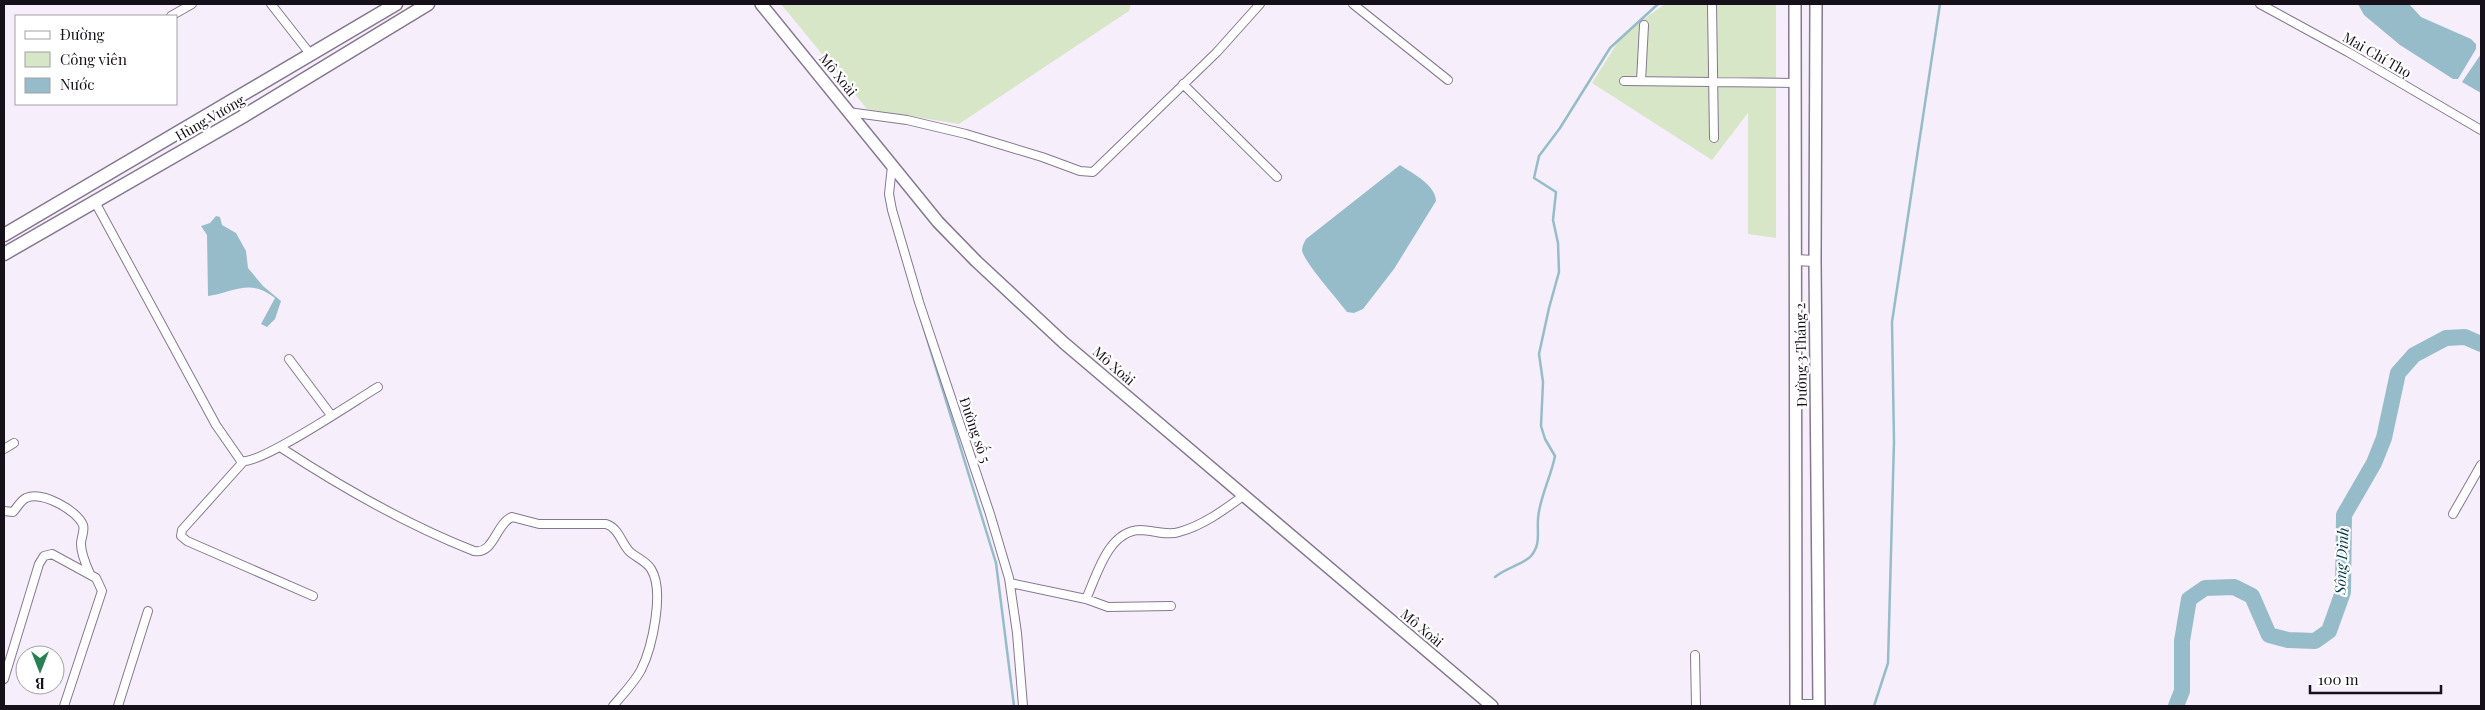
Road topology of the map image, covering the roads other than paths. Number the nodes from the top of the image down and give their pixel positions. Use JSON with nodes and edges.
{"nodes":[{"id":1,"x":192,"y":4,"type":"edge"},
{"id":2,"x":271,"y":4,"type":"edge"},
{"id":3,"x":428,"y":4,"type":"edge"},
{"id":4,"x":761,"y":4,"type":"edge"},
{"id":5,"x":1260,"y":4,"type":"edge"},
{"id":6,"x":1353,"y":4,"type":"edge"},
{"id":7,"x":1712,"y":4,"type":"edge"},
{"id":8,"x":1795,"y":4,"type":"edge"},
{"id":9,"x":1816,"y":4,"type":"edge"},
{"id":10,"x":2260,"y":4,"type":"edge"},
{"id":11,"x":390,"y":5,"type":"edge"},
{"id":12,"x":173,"y":15,"type":"edge"},
{"id":13,"x":1644,"y":24,"type":"dead end"},
{"id":14,"x":311,"y":55,"type":"junction"},
{"id":15,"x":1448,"y":80,"type":"dead end"},
{"id":16,"x":1624,"y":81,"type":"dead end"},
{"id":17,"x":1642,"y":81,"type":"junction"},
{"id":18,"x":1713,"y":82,"type":"junction"},
{"id":19,"x":1796,"y":83,"type":"junction"},
{"id":20,"x":1183,"y":84,"type":"junction"},
{"id":21,"x":848,"y":112,"type":"junction"},
{"id":22,"x":2481,"y":130,"type":"edge"},
{"id":23,"x":1714,"y":138,"type":"dead end"},
{"id":24,"x":892,"y":166,"type":"junction"},
{"id":25,"x":1277,"y":177,"type":"dead end"},
{"id":26,"x":94,"y":202,"type":"junction"},
{"id":27,"x":44,"y":212,"type":"junction"},
{"id":28,"x":52,"y":226,"type":"junction"},
{"id":29,"x":4,"y":235,"type":"edge"},
{"id":30,"x":4,"y":254,"type":"edge"},
{"id":31,"x":1796,"y":260,"type":"junction"},
{"id":32,"x":1815,"y":261,"type":"junction"},
{"id":33,"x":289,"y":358,"type":"dead end"},
{"id":34,"x":378,"y":387,"type":"dead end"},
{"id":35,"x":331,"y":415,"type":"junction"},
{"id":36,"x":14,"y":443,"type":"dead end"},
{"id":37,"x":280,"y":447,"type":"junction"},
{"id":38,"x":4,"y":449,"type":"edge"},
{"id":39,"x":244,"y":462,"type":"junction"},
{"id":40,"x":2481,"y":465,"type":"edge"},
{"id":41,"x":1243,"y":496,"type":"junction"},
{"id":42,"x":4,"y":511,"type":"edge"},
{"id":43,"x":2452,"y":514,"type":"dead end"},
{"id":44,"x":90,"y":574,"type":"junction"},
{"id":45,"x":1010,"y":583,"type":"junction"},
{"id":46,"x":313,"y":596,"type":"dead end"},
{"id":47,"x":1086,"y":599,"type":"junction"},
{"id":48,"x":1171,"y":606,"type":"dead end"},
{"id":49,"x":148,"y":611,"type":"dead end"},
{"id":50,"x":1695,"y":656,"type":"dead end"},
{"id":51,"x":4,"y":680,"type":"edge"},
{"id":52,"x":64,"y":706,"type":"edge"},
{"id":53,"x":118,"y":706,"type":"edge"},
{"id":54,"x":613,"y":706,"type":"edge"},
{"id":55,"x":1023,"y":706,"type":"edge"},
{"id":56,"x":1492,"y":706,"type":"edge"},
{"id":57,"x":1696,"y":706,"type":"edge"},
{"id":58,"x":1796,"y":706,"type":"edge"},
{"id":59,"x":1819,"y":706,"type":"edge"}],
"edges":[{"from":1,"to":12,"type":"street"},
{"from":2,"to":14,"type":"street"},
{"from":3,"to":26,"type":"main road","name":"Hùng Vương"},
{"from":4,"to":21,"type":"main road","name":"Mô Xoài"},
{"from":5,"to":20,"type":"street"},
{"from":6,"to":15,"type":"street"},
{"from":7,"to":18,"type":"street"},
{"from":8,"to":19,"type":"main road","name":"Đường 3 Tháng 2"},
{"from":9,"to":32,"type":"main road","name":"Đường 3 Tháng 2"},
{"from":10,"to":22,"type":"street","name":"Mai Chí Thọ"},
{"from":11,"to":14,"type":"main road","name":"Hùng Vương"},
{"from":13,"to":17,"type":"street"},
{"from":14,"to":27,"type":"main road","name":"Hùng Vương"},
{"from":16,"to":17,"type":"street"},
{"from":17,"to":18,"type":"street"},
{"from":18,"to":19,"type":"street"},
{"from":18,"to":23,"type":"street"},
{"from":19,"to":31,"type":"main road","name":"Đường 3 Tháng 2"},
{"from":20,"to":21,"type":"street"},
{"from":20,"to":25,"type":"street"},
{"from":21,"to":24,"type":"main road","name":"Mô Xoài"},
{"from":24,"to":41,"type":"main road","name":"Mô Xoài"},
{"from":24,"to":45,"type":"street","name":"Đường số 5"},
{"from":26,"to":28,"type":"main road","name":"Hùng Vương"},
{"from":26,"to":39,"type":"street"},
{"from":27,"to":28,"type":"main road"},
{"from":27,"to":29,"type":"main road","name":"Hùng Vương"},
{"from":28,"to":30,"type":"main road","name":"Hùng Vương"},
{"from":31,"to":32,"type":"street"},
{"from":31,"to":58,"type":"main road","name":"Đường 3 Tháng 2"},
{"from":32,"to":59,"type":"main road","name":"Đường 3 Tháng 2"},
{"from":33,"to":35,"type":"street"},
{"from":34,"to":35,"type":"street"},
{"from":35,"to":37,"type":"street"},
{"from":36,"to":38,"type":"street"},
{"from":37,"to":39,"type":"street"},
{"from":37,"to":54,"type":"street"},
{"from":39,"to":46,"type":"street"},
{"from":40,"to":43,"type":"street"},
{"from":41,"to":47,"type":"street"},
{"from":41,"to":56,"type":"main road","name":"Mô Xoài"},
{"from":42,"to":44,"type":"street"},
{"from":44,"to":51,"type":"street"},
{"from":44,"to":52,"type":"street"},
{"from":45,"to":47,"type":"street"},
{"from":45,"to":55,"type":"street","name":"Đường số 5"},
{"from":47,"to":48,"type":"street"},
{"from":49,"to":53,"type":"street"},
{"from":50,"to":57,"type":"street"},
{"from":58,"to":59,"type":"street"}]}
